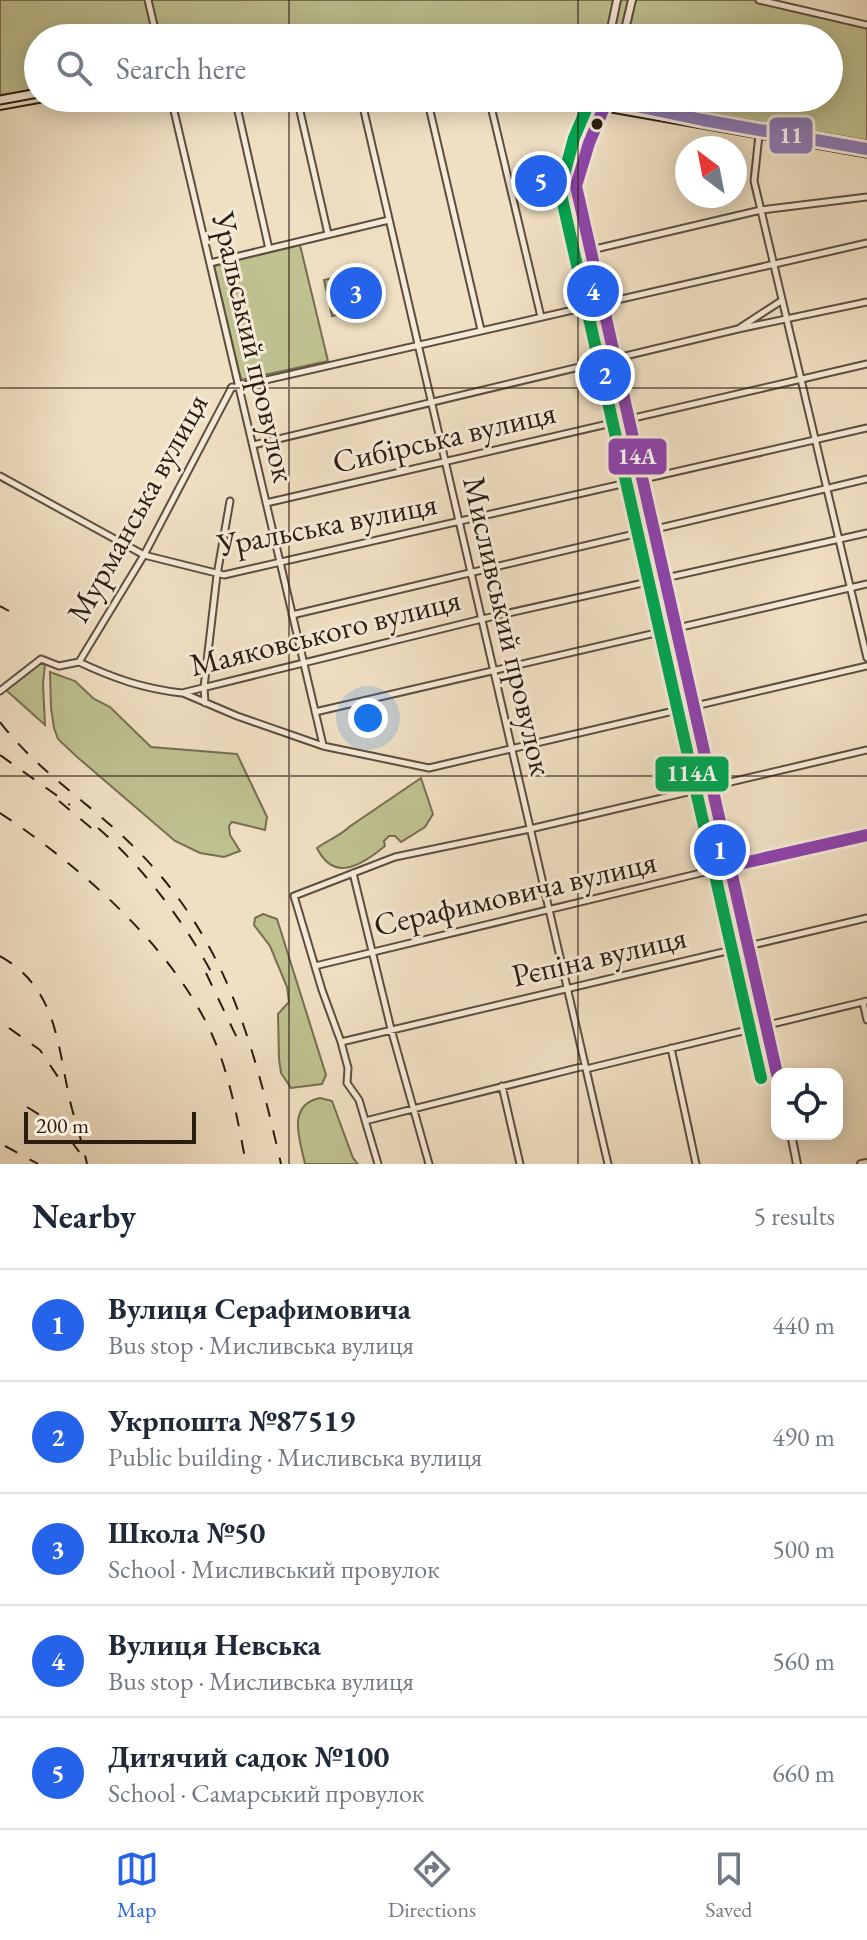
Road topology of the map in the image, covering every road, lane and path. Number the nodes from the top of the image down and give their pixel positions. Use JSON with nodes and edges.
{"nodes":[{"id":1,"x":148,"y":0,"type":"edge"},
{"id":2,"x":617,"y":0,"type":"edge"},
{"id":3,"x":632,"y":0,"type":"edge"},
{"id":4,"x":759,"y":0,"type":"edge"},
{"id":5,"x":154,"y":24,"type":"edge"},
{"id":6,"x":612,"y":24,"type":"edge"},
{"id":7,"x":626,"y":24,"type":"edge"},
{"id":8,"x":867,"y":25,"type":"edge"},
{"id":9,"x":24,"y":96,"type":"edge"},
{"id":10,"x":0,"y":100,"type":"edge"},
{"id":11,"x":174,"y":112,"type":"edge"},
{"id":12,"x":238,"y":112,"type":"edge"},
{"id":13,"x":300,"y":112,"type":"edge"},
{"id":14,"x":364,"y":112,"type":"edge"},
{"id":15,"x":430,"y":112,"type":"edge"},
{"id":16,"x":492,"y":112,"type":"edge"},
{"id":17,"x":603,"y":112,"type":"edge"},
{"id":18,"x":641,"y":112,"type":"edge"},
{"id":19,"x":655,"y":112,"type":"edge"},
{"id":20,"x":685,"y":112,"type":"edge"},
{"id":21,"x":654,"y":116,"type":"junction"},
{"id":22,"x":759,"y":135,"type":"junction"},
{"id":23,"x":867,"y":145,"type":"edge"},
{"id":24,"x":867,"y":153,"type":"edge"},
{"id":25,"x":867,"y":197,"type":"edge"},
{"id":26,"x":761,"y":210,"type":"junction"},
{"id":27,"x":389,"y":220,"type":"junction"},
{"id":28,"x":328,"y":234,"type":"junction"},
{"id":29,"x":867,"y":243,"type":"edge"},
{"id":30,"x":269,"y":249,"type":"junction"},
{"id":31,"x":591,"y":250,"type":"junction"},
{"id":32,"x":210,"y":263,"type":"junction"},
{"id":33,"x":773,"y":264,"type":"junction"},
{"id":34,"x":782,"y":301,"type":"junction"},
{"id":35,"x":867,"y":302,"type":"edge"},
{"id":36,"x":602,"y":303,"type":"junction"},
{"id":37,"x":541,"y":317,"type":"junction"},
{"id":38,"x":786,"y":321,"type":"junction"},
{"id":39,"x":738,"y":329,"type":"junction"},
{"id":40,"x":481,"y":330,"type":"junction"},
{"id":41,"x":418,"y":345,"type":"junction"},
{"id":42,"x":615,"y":359,"type":"junction"},
{"id":43,"x":867,"y":364,"type":"edge"},
{"id":44,"x":237,"y":377,"type":"junction"},
{"id":45,"x":799,"y":379,"type":"junction"},
{"id":46,"x":239,"y":386,"type":"junction"},
{"id":47,"x":231,"y":388,"type":"junction"},
{"id":48,"x":431,"y":402,"type":"junction"},
{"id":49,"x":629,"y":418,"type":"junction"},
{"id":50,"x":867,"y":428,"type":"edge"},
{"id":51,"x":814,"y":440,"type":"junction"},
{"id":52,"x":253,"y":445,"type":"junction"},
{"id":53,"x":445,"y":462,"type":"junction"},
{"id":54,"x":0,"y":476,"type":"edge"},
{"id":55,"x":867,"y":479,"type":"edge"},
{"id":56,"x":643,"y":480,"type":"junction"},
{"id":57,"x":825,"y":489,"type":"junction"},
{"id":58,"x":230,"y":501,"type":"dead end"},
{"id":59,"x":266,"y":503,"type":"junction"},
{"id":60,"x":459,"y":522,"type":"junction"},
{"id":61,"x":654,"y":530,"type":"junction"},
{"id":62,"x":867,"y":533,"type":"edge"},
{"id":63,"x":838,"y":540,"type":"junction"},
{"id":64,"x":144,"y":555,"type":"junction"},
{"id":65,"x":280,"y":563,"type":"junction"},
{"id":66,"x":471,"y":573,"type":"junction"},
{"id":67,"x":217,"y":575,"type":"junction"},
{"id":68,"x":665,"y":580,"type":"junction"},
{"id":69,"x":867,"y":584,"type":"edge"},
{"id":70,"x":849,"y":588,"type":"junction"},
{"id":71,"x":292,"y":615,"type":"junction"},
{"id":72,"x":482,"y":619,"type":"junction"},
{"id":73,"x":676,"y":628,"type":"junction"},
{"id":74,"x":867,"y":658,"type":"edge"},
{"id":75,"x":79,"y":662,"type":"junction"},
{"id":76,"x":304,"y":663,"type":"junction"},
{"id":77,"x":867,"y":666,"type":"edge"},
{"id":78,"x":493,"y":670,"type":"junction"},
{"id":79,"x":204,"y":687,"type":"junction"},
{"id":80,"x":0,"y":691,"type":"edge"},
{"id":81,"x":182,"y":693,"type":"junction"},
{"id":82,"x":205,"y":703,"type":"junction"},
{"id":83,"x":694,"y":707,"type":"junction"},
{"id":84,"x":315,"y":712,"type":"junction"},
{"id":85,"x":323,"y":746,"type":"junction"},
{"id":86,"x":512,"y":750,"type":"junction"},
{"id":87,"x":867,"y":750,"type":"edge"},
{"id":88,"x":711,"y":786,"type":"junction"},
{"id":89,"x":530,"y":829,"type":"junction"},
{"id":90,"x":867,"y":835,"type":"edge"},
{"id":91,"x":730,"y":866,"type":"junction"},
{"id":92,"x":353,"y":873,"type":"junction"},
{"id":93,"x":549,"y":909,"type":"junction"},
{"id":94,"x":867,"y":918,"type":"edge"},
{"id":95,"x":748,"y":946,"type":"junction"},
{"id":96,"x":374,"y":951,"type":"junction"},
{"id":97,"x":315,"y":966,"type":"junction"},
{"id":98,"x":567,"y":988,"type":"junction"},
{"id":99,"x":865,"y":1002,"type":"edge"},
{"id":100,"x":867,"y":1020,"type":"edge"},
{"id":101,"x":766,"y":1026,"type":"junction"},
{"id":102,"x":391,"y":1029,"type":"junction"},
{"id":103,"x":341,"y":1042,"type":"junction"},
{"id":104,"x":671,"y":1048,"type":"junction"},
{"id":105,"x":586,"y":1067,"type":"junction"},
{"id":106,"x":776,"y":1068,"type":"edge"},
{"id":107,"x":502,"y":1086,"type":"junction"},
{"id":108,"x":415,"y":1108,"type":"junction"},
{"id":109,"x":365,"y":1121,"type":"junction"},
{"id":110,"x":792,"y":1140,"type":"edge"},
{"id":111,"x":867,"y":1163,"type":"edge"},
{"id":112,"x":378,"y":1164,"type":"edge"},
{"id":113,"x":429,"y":1164,"type":"edge"},
{"id":114,"x":520,"y":1164,"type":"edge"},
{"id":115,"x":608,"y":1164,"type":"edge"},
{"id":116,"x":696,"y":1164,"type":"edge"},
{"id":117,"x":797,"y":1164,"type":"edge"},
{"id":118,"x":861,"y":1164,"type":"edge"}],
"edges":[{"from":1,"to":5,"type":"street"},
{"from":2,"to":6,"type":"street"},
{"from":3,"to":7,"type":"street"},
{"from":4,"to":8,"type":"street"},
{"from":9,"to":10,"type":"main road"},
{"from":11,"to":32,"type":"street","name":"Уральський провулок"},
{"from":12,"to":30,"type":"street"},
{"from":13,"to":28,"type":"street"},
{"from":14,"to":27,"type":"street","name":"Мисливський провулок"},
{"from":15,"to":40,"type":"street"},
{"from":16,"to":37,"type":"street"},
{"from":17,"to":31,"type":"street"},
{"from":18,"to":21,"type":"main road"},
{"from":19,"to":21,"type":"main road"},
{"from":20,"to":23,"type":"main road"},
{"from":21,"to":22,"type":"main road"},
{"from":22,"to":24,"type":"main road"},
{"from":22,"to":26,"type":"street"},
{"from":25,"to":26,"type":"street"},
{"from":26,"to":31,"type":"street"},
{"from":26,"to":33,"type":"street"},
{"from":27,"to":28,"type":"street"},
{"from":27,"to":41,"type":"street","name":"Мисливський провулок"},
{"from":28,"to":30,"type":"street"},
{"from":29,"to":33,"type":"street"},
{"from":30,"to":32,"type":"street"},
{"from":31,"to":36,"type":"street"},
{"from":32,"to":44,"type":"street","name":"Уральський провулок"},
{"from":33,"to":34,"type":"street"},
{"from":33,"to":36,"type":"street"},
{"from":34,"to":38,"type":"street"},
{"from":34,"to":39,"type":"street"},
{"from":35,"to":38,"type":"street"},
{"from":36,"to":37,"type":"street"},
{"from":36,"to":42,"type":"street"},
{"from":37,"to":40,"type":"street"},
{"from":38,"to":39,"type":"street"},
{"from":38,"to":45,"type":"street"},
{"from":39,"to":42,"type":"street"},
{"from":40,"to":41,"type":"street"},
{"from":41,"to":46,"type":"street"},
{"from":41,"to":48,"type":"street","name":"Мисливський провулок"},
{"from":42,"to":48,"type":"street"},
{"from":42,"to":49,"type":"street"},
{"from":43,"to":45,"type":"street","name":"Сибірська вулиця"},
{"from":44,"to":46,"type":"street","name":"Уральський провулок"},
{"from":44,"to":47,"type":"street","name":"Мурманська вулиця"},
{"from":45,"to":49,"type":"street","name":"Сибірська вулиця"},
{"from":45,"to":51,"type":"street"},
{"from":46,"to":47,"type":"street"},
{"from":46,"to":52,"type":"street","name":"Уральський провулок"},
{"from":47,"to":64,"type":"street","name":"Мурманська вулиця"},
{"from":48,"to":52,"type":"street"},
{"from":48,"to":53,"type":"street","name":"Мисливський провулок"},
{"from":49,"to":53,"type":"street","name":"Сибірська вулиця"},
{"from":49,"to":56,"type":"street"},
{"from":50,"to":51,"type":"street","name":"Уральська вулиця"},
{"from":51,"to":56,"type":"street","name":"Уральська вулиця"},
{"from":51,"to":57,"type":"street"},
{"from":52,"to":59,"type":"street","name":"Уральський провулок"},
{"from":53,"to":59,"type":"street","name":"Сибірська вулиця"},
{"from":53,"to":60,"type":"street","name":"Мисливський провулок"},
{"from":54,"to":64,"type":"street","name":"Уральська вулиця"},
{"from":55,"to":57,"type":"street"},
{"from":56,"to":60,"type":"street","name":"Уральська вулиця"},
{"from":56,"to":61,"type":"street"},
{"from":57,"to":61,"type":"street"},
{"from":57,"to":63,"type":"street"},
{"from":58,"to":67,"type":"street"},
{"from":59,"to":65,"type":"street","name":"Уральський провулок"},
{"from":60,"to":65,"type":"street","name":"Уральська вулиця"},
{"from":60,"to":66,"type":"street","name":"Мисливський провулок"},
{"from":61,"to":66,"type":"street"},
{"from":61,"to":68,"type":"street"},
{"from":62,"to":63,"type":"street","name":"Маяковського вулиця"},
{"from":63,"to":68,"type":"street","name":"Маяковського вулиця"},
{"from":63,"to":70,"type":"street"},
{"from":64,"to":67,"type":"street","name":"Уральська вулиця"},
{"from":64,"to":75,"type":"street","name":"Мурманська вулиця"},
{"from":65,"to":67,"type":"street","name":"Уральська вулиця"},
{"from":65,"to":71,"type":"street","name":"Уральський провулок"},
{"from":66,"to":71,"type":"street"},
{"from":66,"to":72,"type":"street","name":"Мисливський провулок"},
{"from":67,"to":79,"type":"street"},
{"from":68,"to":72,"type":"street","name":"Маяковського вулиця"},
{"from":68,"to":73,"type":"street"},
{"from":69,"to":70,"type":"street"},
{"from":70,"to":73,"type":"street"},
{"from":70,"to":74,"type":"street"},
{"from":71,"to":76,"type":"street","name":"Уральський провулок"},
{"from":72,"to":76,"type":"street","name":"Маяковського вулиця"},
{"from":72,"to":78,"type":"street","name":"Мисливський провулок"},
{"from":73,"to":78,"type":"street"},
{"from":73,"to":83,"type":"street"},
{"from":75,"to":80,"type":"street","name":"Маяковського вулиця"},
{"from":75,"to":81,"type":"street","name":"Маяковського вулиця"},
{"from":76,"to":79,"type":"street","name":"Маяковського вулиця"},
{"from":76,"to":84,"type":"street","name":"Уральський провулок"},
{"from":77,"to":83,"type":"street"},
{"from":78,"to":84,"type":"street"},
{"from":78,"to":86,"type":"street","name":"Мисливський провулок"},
{"from":79,"to":81,"type":"street","name":"Маяковського вулиця"},
{"from":79,"to":82,"type":"street"},
{"from":81,"to":82,"type":"street"},
{"from":82,"to":85,"type":"street"},
{"from":83,"to":86,"type":"street"},
{"from":83,"to":88,"type":"street"},
{"from":84,"to":85,"type":"street","name":"Уральський провулок"},
{"from":85,"to":86,"type":"street"},
{"from":86,"to":89,"type":"street","name":"Мисливський провулок"},
{"from":87,"to":88,"type":"street"},
{"from":88,"to":89,"type":"street"},
{"from":88,"to":91,"type":"street"},
{"from":89,"to":92,"type":"street"},
{"from":89,"to":93,"type":"street","name":"Мисливський провулок"},
{"from":90,"to":91,"type":"street","name":"Серафимовича вулиця"},
{"from":91,"to":93,"type":"street","name":"Серафимовича вулиця"},
{"from":91,"to":95,"type":"street"},
{"from":92,"to":96,"type":"street"},
{"from":92,"to":97,"type":"street"},
{"from":93,"to":96,"type":"street","name":"Серафимовича вулиця"},
{"from":93,"to":98,"type":"street","name":"Мисливський провулок"},
{"from":94,"to":95,"type":"street","name":"Рєпіна вулиця"},
{"from":95,"to":98,"type":"street","name":"Рєпіна вулиця"},
{"from":95,"to":101,"type":"street"},
{"from":96,"to":97,"type":"street","name":"Серафимовича вулиця"},
{"from":96,"to":102,"type":"street"},
{"from":97,"to":103,"type":"street"},
{"from":98,"to":102,"type":"street","name":"Рєпіна вулиця"},
{"from":98,"to":105,"type":"street","name":"Мисливський провулок"},
{"from":99,"to":100,"type":"street"},
{"from":99,"to":101,"type":"street"},
{"from":101,"to":104,"type":"street"},
{"from":101,"to":106,"type":"street"},
{"from":102,"to":103,"type":"street","name":"Рєпіна вулиця"},
{"from":102,"to":108,"type":"street"},
{"from":103,"to":109,"type":"street"},
{"from":104,"to":105,"type":"street"},
{"from":104,"to":116,"type":"street"},
{"from":105,"to":107,"type":"street"},
{"from":105,"to":115,"type":"street","name":"Мисливський провулок"},
{"from":107,"to":108,"type":"street"},
{"from":107,"to":114,"type":"street"},
{"from":108,"to":109,"type":"street"},
{"from":108,"to":113,"type":"street"},
{"from":109,"to":112,"type":"street"},
{"from":110,"to":117,"type":"street"},
{"from":111,"to":118,"type":"street"}]}
